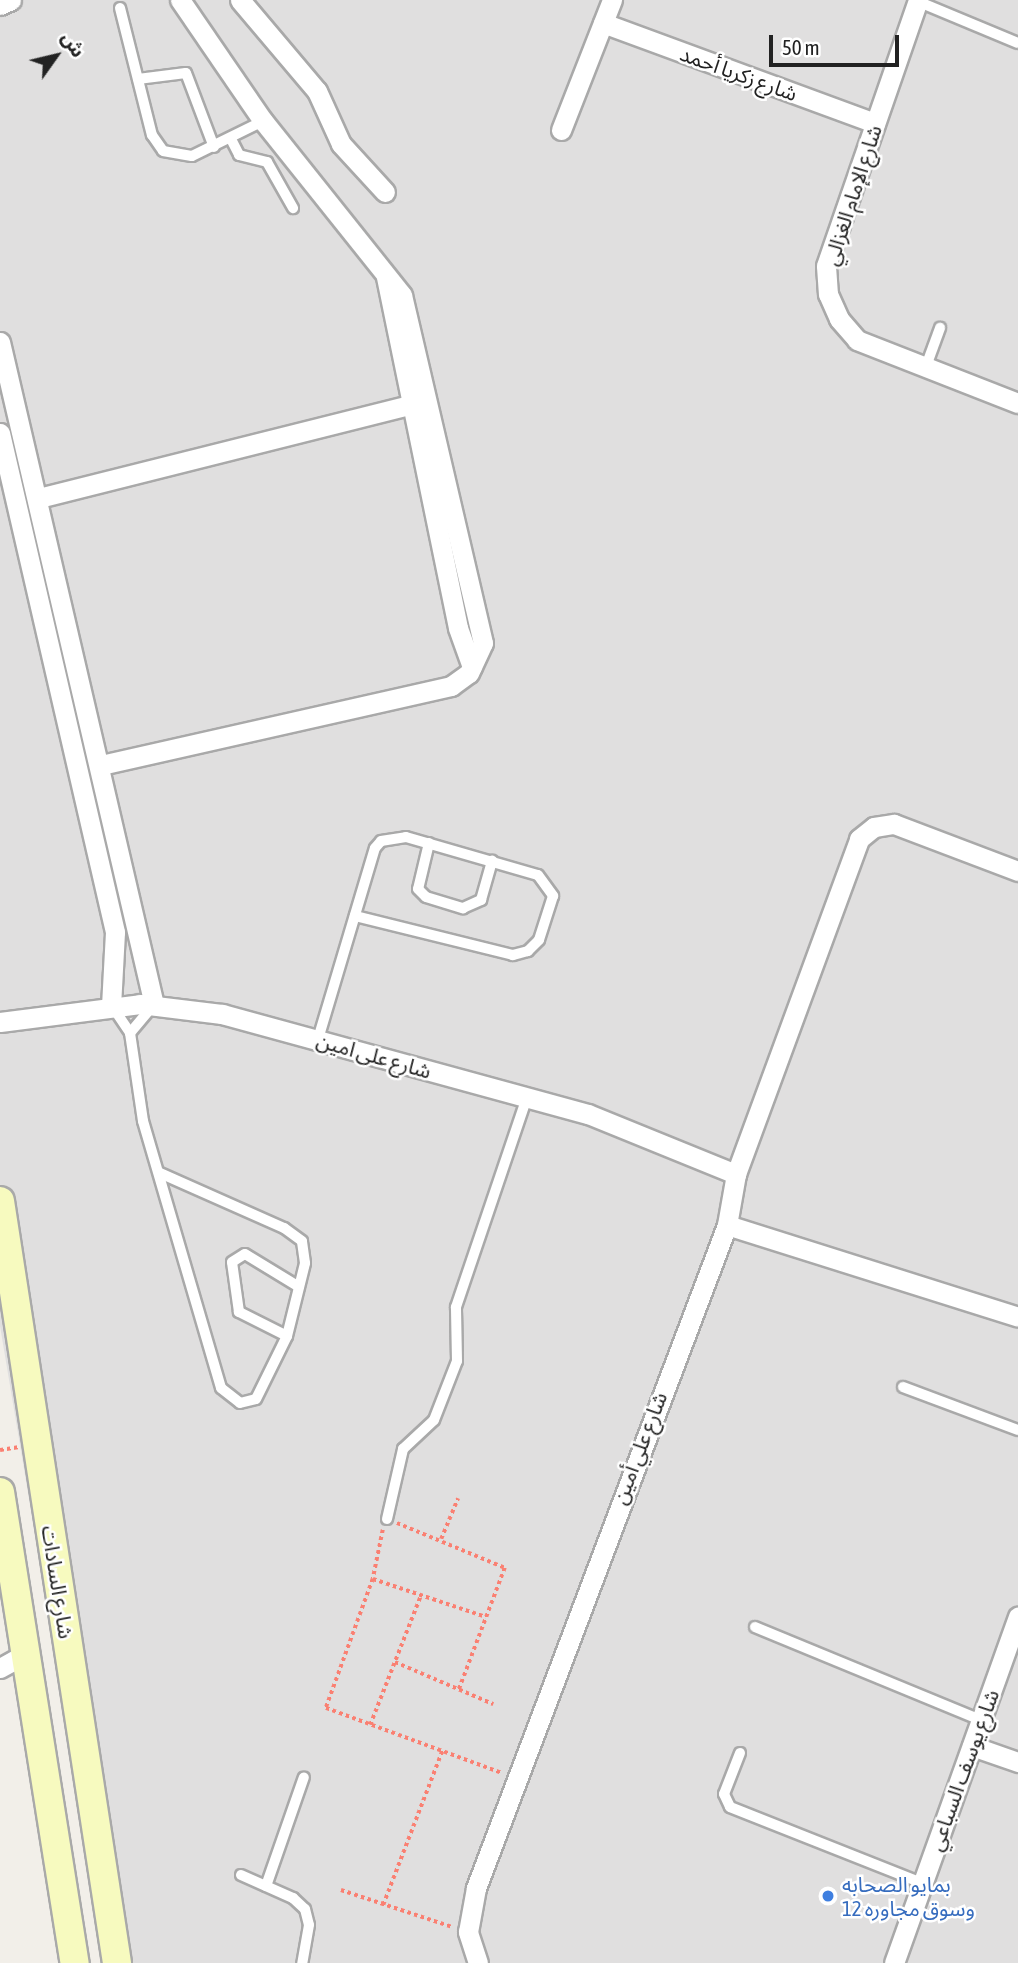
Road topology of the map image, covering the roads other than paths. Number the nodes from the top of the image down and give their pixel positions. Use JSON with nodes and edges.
{"nodes":[{"id":1,"x":11,"y":0,"type":"edge"},
{"id":2,"x":180,"y":0,"type":"edge"},
{"id":3,"x":240,"y":0,"type":"edge"},
{"id":4,"x":612,"y":0,"type":"edge"},
{"id":5,"x":918,"y":0,"type":"edge"},
{"id":6,"x":0,"y":5,"type":"edge"},
{"id":7,"x":120,"y":8,"type":"dead end"},
{"id":8,"x":603,"y":23,"type":"junction"},
{"id":9,"x":1018,"y":43,"type":"edge"},
{"id":10,"x":138,"y":79,"type":"junction"},
{"id":11,"x":263,"y":121,"type":"junction"},
{"id":12,"x":875,"y":123,"type":"junction"},
{"id":13,"x":561,"y":130,"type":"dead end"},
{"id":14,"x":231,"y":139,"type":"junction"},
{"id":15,"x":214,"y":147,"type":"junction"},
{"id":16,"x":385,"y":192,"type":"dead end"},
{"id":17,"x":293,"y":208,"type":"dead end"},
{"id":18,"x":386,"y":276,"type":"junction"},
{"id":19,"x":940,"y":328,"type":"dead end"},
{"id":20,"x":0,"y":342,"type":"edge"},
{"id":21,"x":925,"y":369,"type":"junction"},
{"id":22,"x":4,"y":377,"type":"edge"},
{"id":23,"x":1018,"y":403,"type":"edge"},
{"id":24,"x":409,"y":405,"type":"junction"},
{"id":25,"x":0,"y":433,"type":"edge"},
{"id":26,"x":38,"y":498,"type":"junction"},
{"id":27,"x":75,"y":657,"type":"junction"},
{"id":28,"x":53,"y":661,"type":"junction"},
{"id":29,"x":472,"y":667,"type":"junction"},
{"id":30,"x":101,"y":765,"type":"junction"},
{"id":31,"x":429,"y":843,"type":"junction"},
{"id":32,"x":492,"y":861,"type":"junction"},
{"id":33,"x":1018,"y":871,"type":"edge"},
{"id":34,"x":355,"y":916,"type":"junction"},
{"id":35,"x":111,"y":1005,"type":"junction"},
{"id":36,"x":153,"y":1005,"type":"junction"},
{"id":37,"x":0,"y":1022,"type":"edge"},
{"id":38,"x":130,"y":1033,"type":"junction"},
{"id":39,"x":318,"y":1039,"type":"junction"},
{"id":40,"x":527,"y":1097,"type":"junction"},
{"id":41,"x":160,"y":1173,"type":"junction"},
{"id":42,"x":736,"y":1174,"type":"junction"},
{"id":43,"x":0,"y":1200,"type":"edge"},
{"id":44,"x":727,"y":1224,"type":"junction"},
{"id":45,"x":299,"y":1287,"type":"junction"},
{"id":46,"x":1018,"y":1317,"type":"edge"},
{"id":47,"x":288,"y":1336,"type":"junction"},
{"id":48,"x":903,"y":1387,"type":"dead end"},
{"id":49,"x":1018,"y":1430,"type":"edge"},
{"id":50,"x":0,"y":1492,"type":"edge"},
{"id":51,"x":387,"y":1519,"type":"road end"},
{"id":52,"x":1018,"y":1617,"type":"edge"},
{"id":53,"x":755,"y":1627,"type":"dead end"},
{"id":54,"x":11,"y":1662,"type":"edge"},
{"id":55,"x":981,"y":1720,"type":"junction"},
{"id":56,"x":972,"y":1746,"type":"junction"},
{"id":57,"x":740,"y":1753,"type":"dead end"},
{"id":58,"x":1018,"y":1762,"type":"edge"},
{"id":59,"x":304,"y":1777,"type":"dead end"},
{"id":60,"x":241,"y":1875,"type":"dead end"},
{"id":61,"x":922,"y":1883,"type":"junction"},
{"id":62,"x":266,"y":1886,"type":"junction"},
{"id":63,"x":75,"y":1963,"type":"edge"},
{"id":64,"x":117,"y":1963,"type":"edge"},
{"id":65,"x":302,"y":1963,"type":"edge"},
{"id":66,"x":478,"y":1963,"type":"edge"},
{"id":67,"x":894,"y":1963,"type":"edge"}],
"edges":[{"from":1,"to":6,"type":"street"},
{"from":2,"to":11,"type":"street"},
{"from":3,"to":16,"type":"street"},
{"from":4,"to":8,"type":"street"},
{"from":5,"to":9,"type":"lane"},
{"from":5,"to":12,"type":"street","name":"شارع الإمام الغزالي"},
{"from":7,"to":10,"type":"lane"},
{"from":8,"to":12,"type":"street","name":"شارع زكريا أحمد"},
{"from":8,"to":13,"type":"street"},
{"from":10,"to":15,"type":"lane"},
{"from":10,"to":15,"type":"lane"},
{"from":11,"to":14,"type":"lane"},
{"from":11,"to":18,"type":"street"},
{"from":12,"to":21,"type":"street","name":"شارع الإمام الغزالي"},
{"from":14,"to":15,"type":"lane"},
{"from":14,"to":17,"type":"lane"},
{"from":18,"to":24,"type":"street"},
{"from":18,"to":29,"type":"street"},
{"from":19,"to":21,"type":"lane"},
{"from":20,"to":22,"type":"street"},
{"from":21,"to":23,"type":"street","name":"شارع الإمام الغزالي"},
{"from":22,"to":26,"type":"street"},
{"from":24,"to":26,"type":"street"},
{"from":24,"to":29,"type":"street"},
{"from":25,"to":28,"type":"street"},
{"from":26,"to":27,"type":"street"},
{"from":27,"to":28,"type":"street"},
{"from":27,"to":30,"type":"street"},
{"from":28,"to":35,"type":"street"},
{"from":29,"to":30,"type":"street"},
{"from":30,"to":36,"type":"street"},
{"from":31,"to":32,"type":"lane"},
{"from":31,"to":32,"type":"lane"},
{"from":31,"to":34,"type":"lane"},
{"from":32,"to":34,"type":"lane"},
{"from":33,"to":42,"type":"street","name":"شارع علي أمين"},
{"from":34,"to":39,"type":"lane"},
{"from":35,"to":36,"type":"street","name":"شارع على امين"},
{"from":35,"to":37,"type":"street","name":"شارع على امين"},
{"from":35,"to":38,"type":"lane"},
{"from":36,"to":38,"type":"lane"},
{"from":36,"to":39,"type":"street","name":"شارع على امين"},
{"from":38,"to":41,"type":"lane"},
{"from":39,"to":40,"type":"street","name":"شارع على امين"},
{"from":40,"to":42,"type":"street","name":"شارع على امين"},
{"from":40,"to":51,"type":"lane"},
{"from":41,"to":45,"type":"lane"},
{"from":41,"to":47,"type":"lane"},
{"from":42,"to":44,"type":"street","name":"شارع علي أمين"},
{"from":43,"to":64,"type":"main road","name":"شارع السادات"},
{"from":44,"to":46,"type":"street"},
{"from":44,"to":66,"type":"street","name":"شارع علي أمين"},
{"from":45,"to":47,"type":"lane"},
{"from":45,"to":47,"type":"lane"},
{"from":48,"to":49,"type":"lane"},
{"from":50,"to":54,"type":"main road"},
{"from":52,"to":55,"type":"street","name":"شارع يوسف السباعي"},
{"from":53,"to":55,"type":"lane"},
{"from":54,"to":63,"type":"main road"},
{"from":55,"to":56,"type":"street","name":"شارع يوسف السباعي"},
{"from":56,"to":58,"type":"street"},
{"from":56,"to":61,"type":"street","name":"شارع يوسف السباعي"},
{"from":57,"to":61,"type":"lane"},
{"from":59,"to":62,"type":"lane"},
{"from":60,"to":62,"type":"lane"},
{"from":61,"to":67,"type":"street","name":"شارع يوسف السباعي"},
{"from":62,"to":65,"type":"lane"}]}
